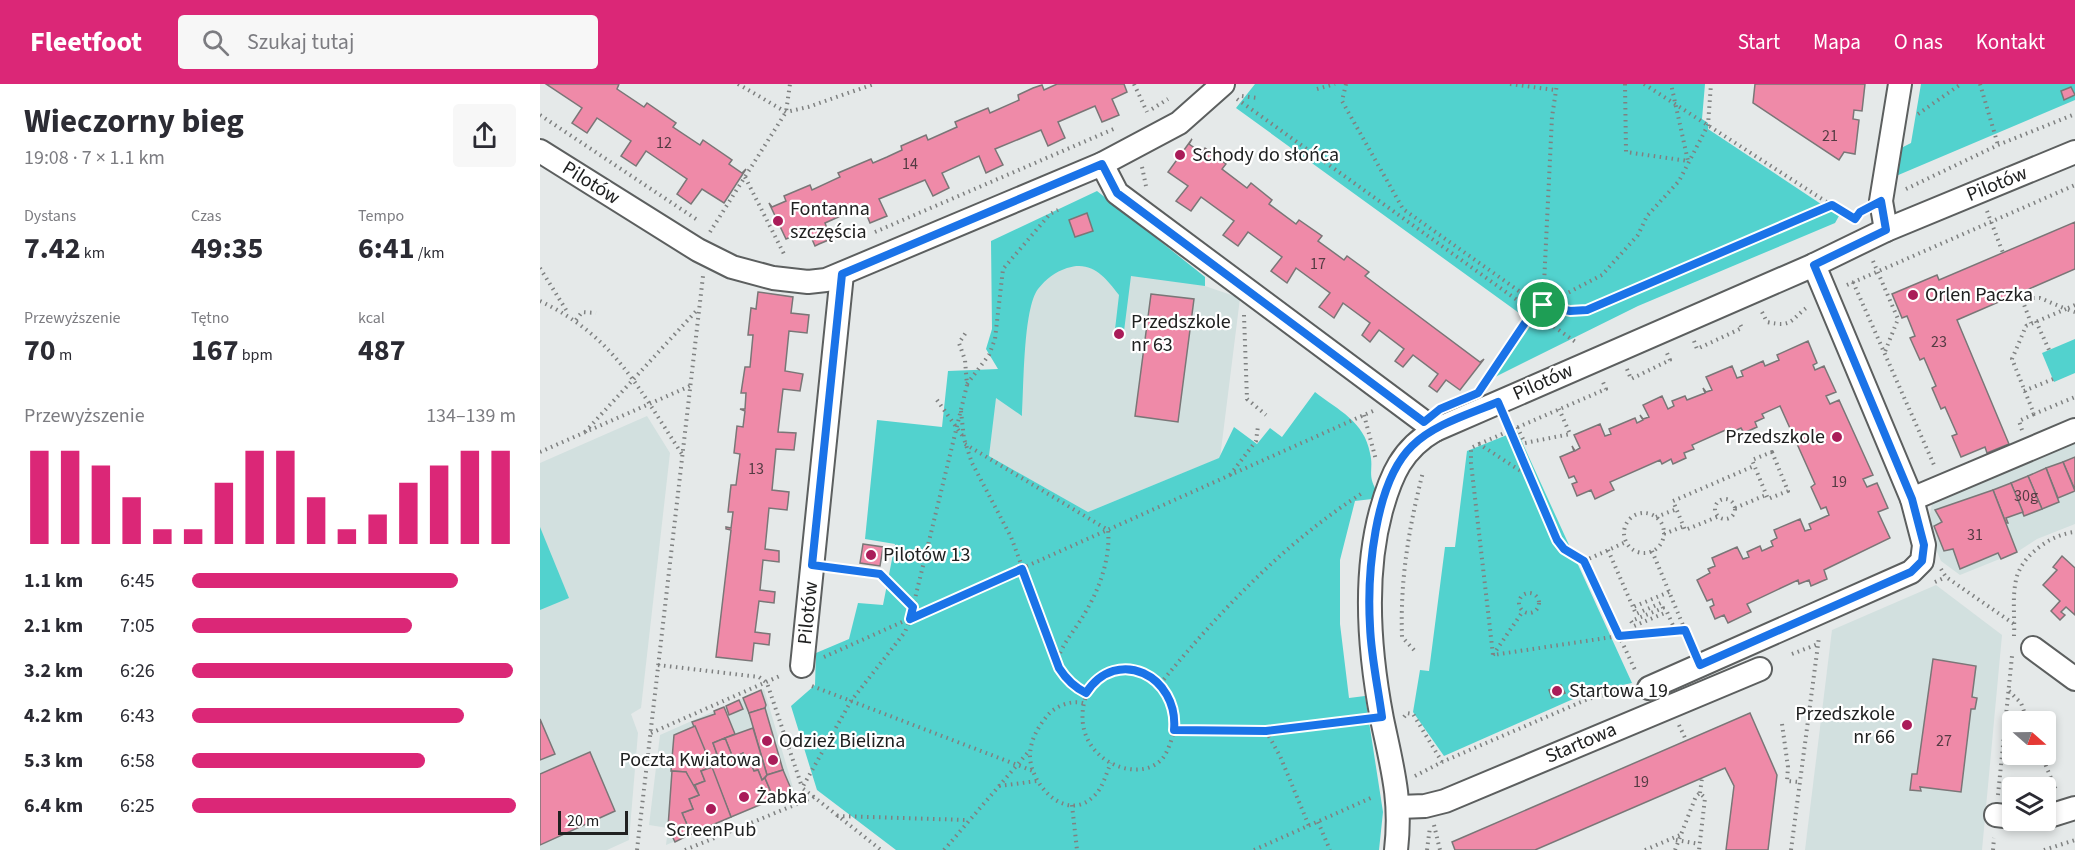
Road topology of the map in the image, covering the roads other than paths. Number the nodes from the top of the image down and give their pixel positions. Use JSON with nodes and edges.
{"nodes":[{"id":1,"x":1223,"y":84,"type":"edge"},
{"id":2,"x":1900,"y":84,"type":"edge"},
{"id":3,"x":540,"y":151,"type":"edge"},
{"id":4,"x":2075,"y":152,"type":"edge"},
{"id":5,"x":1102,"y":164,"type":"junction"},
{"id":6,"x":1886,"y":230,"type":"junction"},
{"id":7,"x":1814,"y":265,"type":"junction"},
{"id":8,"x":842,"y":274,"type":"junction"},
{"id":9,"x":1435,"y":430,"type":"junction"},
{"id":10,"x":2075,"y":430,"type":"edge"},
{"id":11,"x":1912,"y":499,"type":"junction"},
{"id":12,"x":2033,"y":648,"type":"road end"},
{"id":13,"x":1760,"y":669,"type":"dead end"},
{"id":14,"x":805,"y":672,"type":"road end"},
{"id":15,"x":2075,"y":679,"type":"edge"},
{"id":16,"x":1639,"y":684,"type":"road end"},
{"id":17,"x":1398,"y":796,"type":"junction"},
{"id":18,"x":2075,"y":808,"type":"edge"},
{"id":19,"x":2056,"y":814,"type":"edge"},
{"id":20,"x":1396,"y":850,"type":"edge"}],
"edges":[{"from":1,"to":5,"type":"street","name":"Pilotów"},
{"from":2,"to":6,"type":"street"},
{"from":3,"to":8,"type":"street","name":"Pilotów"},
{"from":4,"to":6,"type":"street","name":"Pilotów"},
{"from":5,"to":8,"type":"street","name":"Pilotów"},
{"from":5,"to":9,"type":"street"},
{"from":6,"to":7,"type":"street","name":"Pilotów"},
{"from":7,"to":9,"type":"street","name":"Pilotów"},
{"from":7,"to":11,"type":"street"},
{"from":8,"to":14,"type":"street","name":"Pilotów"},
{"from":9,"to":17,"type":"street"},
{"from":10,"to":11,"type":"street"},
{"from":11,"to":16,"type":"street"},
{"from":12,"to":15,"type":"street"},
{"from":13,"to":17,"type":"street","name":"Startowa"},
{"from":17,"to":20,"type":"street"},
{"from":18,"to":19,"type":"street"}]}
